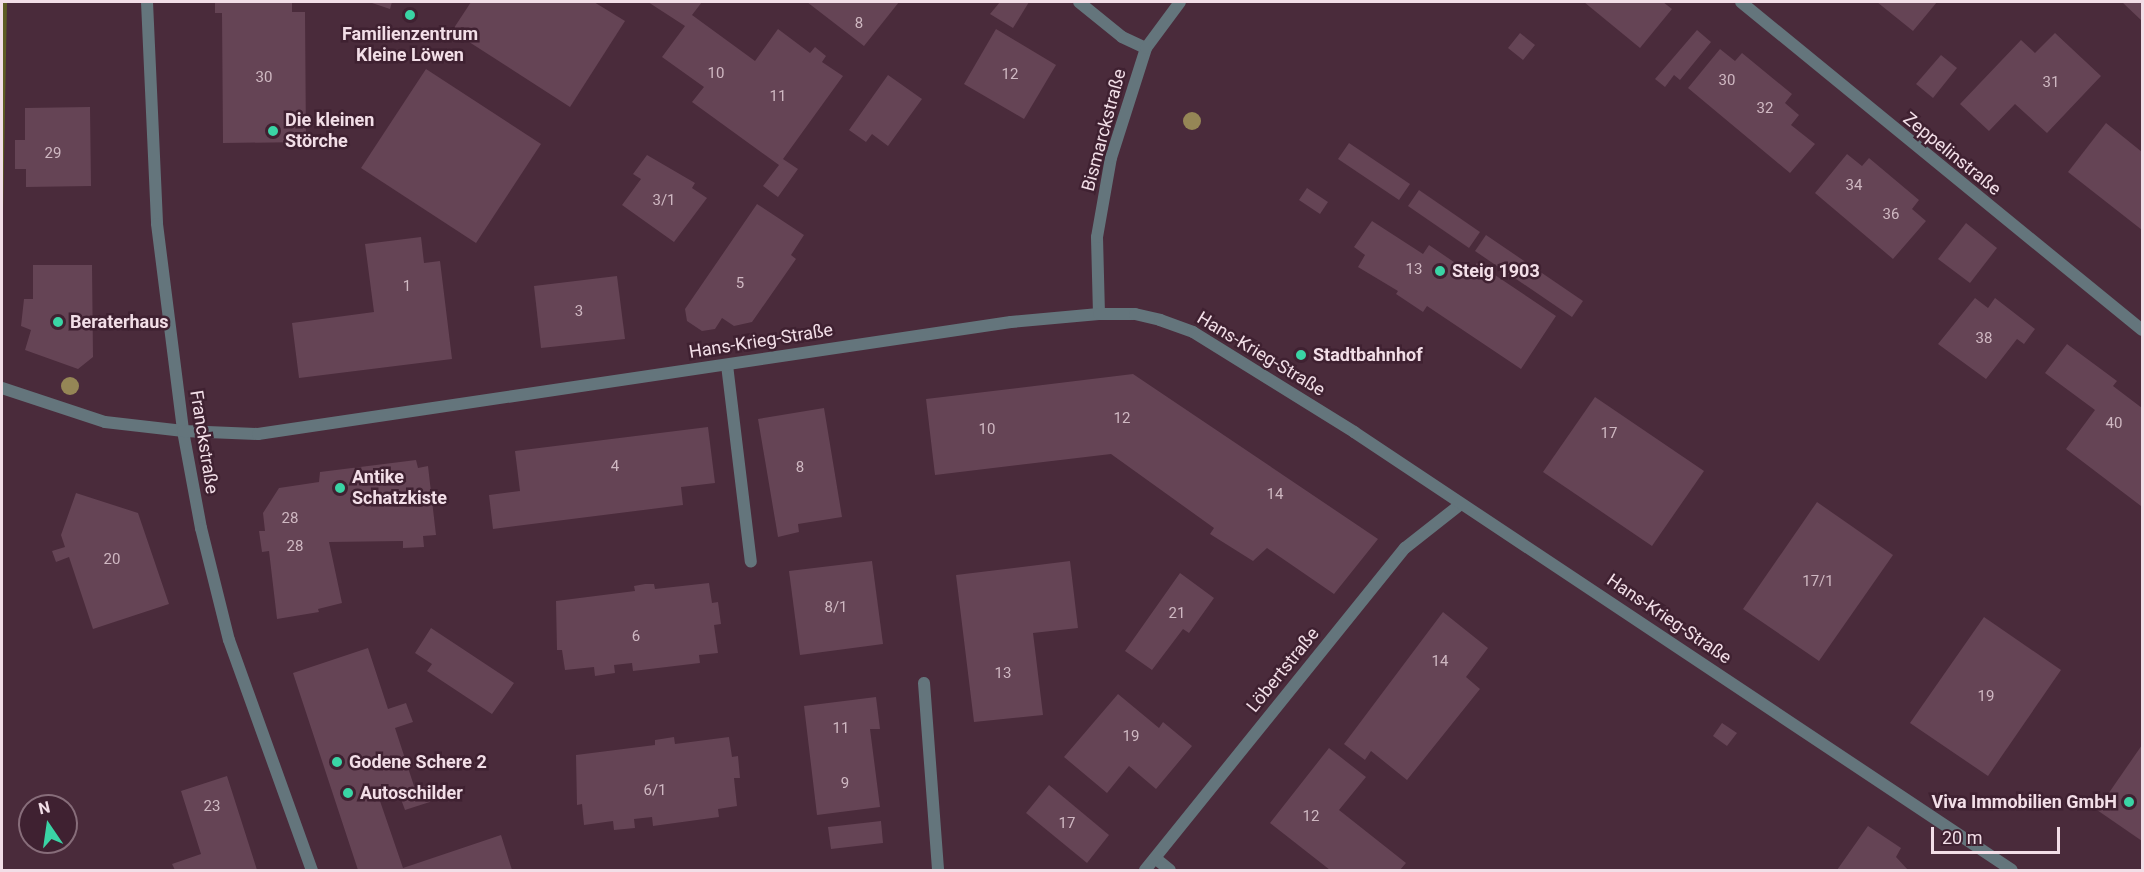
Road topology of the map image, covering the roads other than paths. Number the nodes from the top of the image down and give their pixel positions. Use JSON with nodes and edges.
{"nodes":[{"id":1,"x":147,"y":2,"type":"edge"},
{"id":2,"x":1079,"y":2,"type":"edge"},
{"id":3,"x":1180,"y":2,"type":"edge"},
{"id":4,"x":1741,"y":2,"type":"edge"},
{"id":5,"x":1146,"y":48,"type":"junction"},
{"id":6,"x":1099,"y":314,"type":"junction"},
{"id":7,"x":2142,"y":330,"type":"edge"},
{"id":8,"x":727,"y":365,"type":"junction"},
{"id":9,"x":2,"y":388,"type":"edge"},
{"id":10,"x":183,"y":431,"type":"junction"},
{"id":11,"x":1461,"y":504,"type":"junction"},
{"id":12,"x":751,"y":562,"type":"dead end"},
{"id":13,"x":924,"y":683,"type":"dead end"},
{"id":14,"x":1155,"y":858,"type":"junction"},
{"id":15,"x":312,"y":870,"type":"edge"},
{"id":16,"x":938,"y":870,"type":"edge"},
{"id":17,"x":1144,"y":870,"type":"edge"},
{"id":18,"x":1170,"y":870,"type":"edge"},
{"id":19,"x":2012,"y":870,"type":"edge"}],
"edges":[{"from":1,"to":10,"type":"street","name":"Franckstraße"},
{"from":2,"to":5,"type":"street"},
{"from":3,"to":5,"type":"street","name":"Bismarckstraße"},
{"from":4,"to":7,"type":"street","name":"Zeppelinstraße"},
{"from":5,"to":6,"type":"street","name":"Bismarckstraße"},
{"from":6,"to":8,"type":"street","name":"Hans-Krieg-Straße"},
{"from":6,"to":11,"type":"street","name":"Hans-Krieg-Straße"},
{"from":8,"to":10,"type":"street","name":"Hans-Krieg-Straße"},
{"from":8,"to":12,"type":"street"},
{"from":9,"to":10,"type":"street","name":"Hans-Krieg-Straße"},
{"from":10,"to":15,"type":"street","name":"Franckstraße"},
{"from":11,"to":14,"type":"street","name":"Löbertstraße"},
{"from":11,"to":19,"type":"street","name":"Hans-Krieg-Straße"},
{"from":13,"to":16,"type":"street"},
{"from":14,"to":17,"type":"street","name":"Löbertstraße"},
{"from":14,"to":18,"type":"street"}]}
